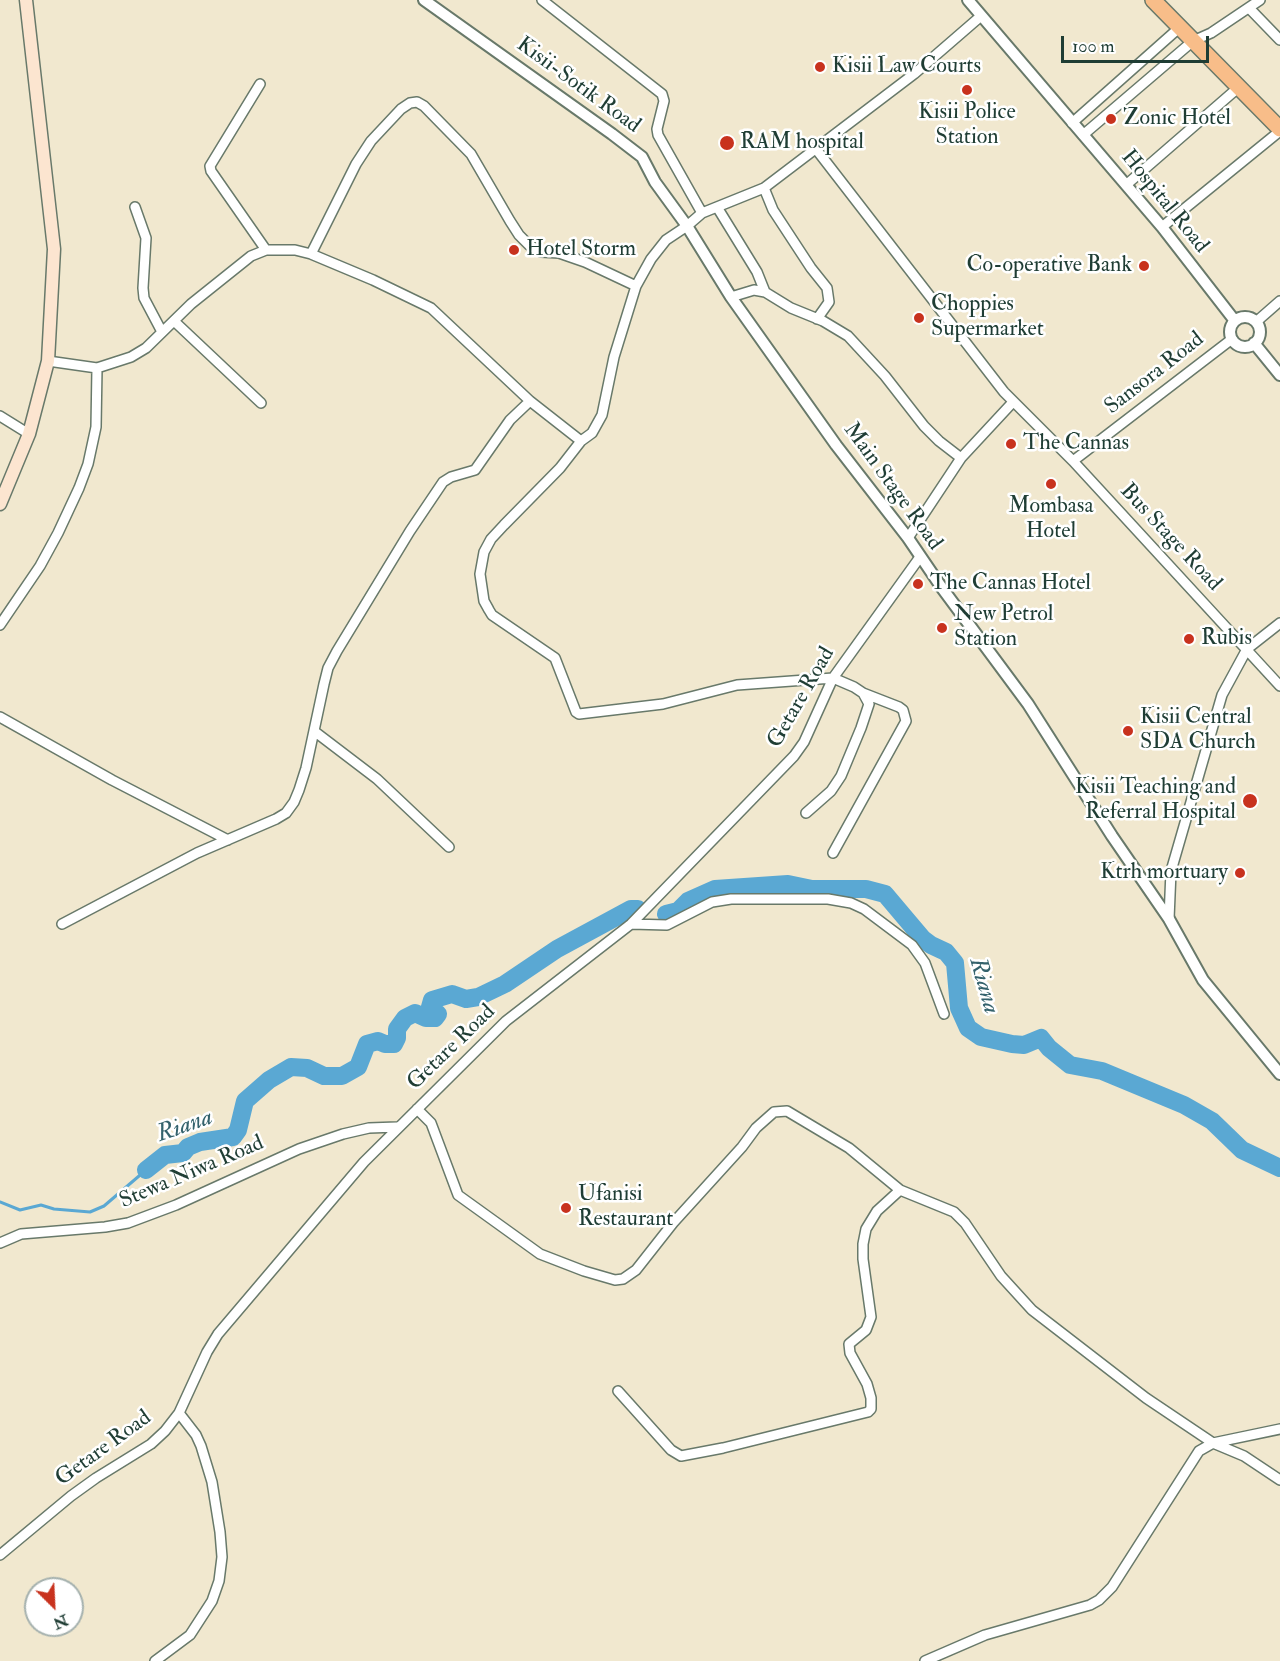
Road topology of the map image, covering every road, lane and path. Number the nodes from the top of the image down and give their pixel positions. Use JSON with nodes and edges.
{"nodes":[{"id":1,"x":26,"y":0,"type":"edge"},
{"id":2,"x":424,"y":0,"type":"edge"},
{"id":3,"x":542,"y":0,"type":"edge"},
{"id":4,"x":968,"y":0,"type":"edge"},
{"id":5,"x":1154,"y":0,"type":"edge"},
{"id":6,"x":1260,"y":0,"type":"edge"},
{"id":7,"x":1250,"y":9,"type":"junction"},
{"id":8,"x":981,"y":16,"type":"junction"},
{"id":9,"x":1179,"y":28,"type":"junction"},
{"id":10,"x":1200,"y":39,"type":"junction"},
{"id":11,"x":1280,"y":40,"type":"edge"},
{"id":12,"x":260,"y":84,"type":"dead end"},
{"id":13,"x":1239,"y":87,"type":"junction"},
{"id":14,"x":1071,"y":123,"type":"junction"},
{"id":15,"x":1280,"y":130,"type":"edge"},
{"id":16,"x":1083,"y":135,"type":"junction"},
{"id":17,"x":816,"y":149,"type":"junction"},
{"id":18,"x":1126,"y":185,"type":"junction"},
{"id":19,"x":764,"y":188,"type":"junction"},
{"id":20,"x":135,"y":207,"type":"dead end"},
{"id":21,"x":717,"y":207,"type":"junction"},
{"id":22,"x":702,"y":213,"type":"junction"},
{"id":23,"x":687,"y":226,"type":"junction"},
{"id":24,"x":1162,"y":227,"type":"junction"},
{"id":25,"x":266,"y":250,"type":"junction"},
{"id":26,"x":311,"y":254,"type":"junction"},
{"id":27,"x":636,"y":286,"type":"junction"},
{"id":28,"x":765,"y":292,"type":"junction"},
{"id":29,"x":731,"y":297,"type":"junction"},
{"id":30,"x":1280,"y":301,"type":"edge"},
{"id":31,"x":818,"y":319,"type":"junction"},
{"id":32,"x":174,"y":321,"type":"junction"},
{"id":33,"x":1235,"y":321,"type":"junction"},
{"id":34,"x":1256,"y":322,"type":"junction"},
{"id":35,"x":162,"y":332,"type":"junction"},
{"id":36,"x":1232,"y":339,"type":"junction"},
{"id":37,"x":1254,"y":343,"type":"junction"},
{"id":38,"x":48,"y":361,"type":"junction"},
{"id":39,"x":97,"y":368,"type":"junction"},
{"id":40,"x":1280,"y":375,"type":"edge"},
{"id":41,"x":530,"y":401,"type":"junction"},
{"id":42,"x":1013,"y":402,"type":"junction"},
{"id":43,"x":261,"y":403,"type":"dead end"},
{"id":44,"x":0,"y":416,"type":"edge"},
{"id":45,"x":29,"y":434,"type":"junction"},
{"id":46,"x":581,"y":441,"type":"junction"},
{"id":47,"x":961,"y":458,"type":"junction"},
{"id":48,"x":1073,"y":461,"type":"junction"},
{"id":49,"x":0,"y":504,"type":"edge"},
{"id":50,"x":908,"y":538,"type":"junction"},
{"id":51,"x":920,"y":557,"type":"junction"},
{"id":52,"x":1280,"y":623,"type":"edge"},
{"id":53,"x":0,"y":625,"type":"edge"},
{"id":54,"x":1246,"y":650,"type":"junction"},
{"id":55,"x":833,"y":678,"type":"junction"},
{"id":56,"x":1280,"y":686,"type":"edge"},
{"id":57,"x":863,"y":693,"type":"junction"},
{"id":58,"x":0,"y":717,"type":"edge"},
{"id":59,"x":314,"y":731,"type":"junction"},
{"id":60,"x":806,"y":813,"type":"dead end"},
{"id":61,"x":228,"y":840,"type":"junction"},
{"id":62,"x":449,"y":847,"type":"dead end"},
{"id":63,"x":834,"y":853,"type":"dead end"},
{"id":64,"x":1169,"y":919,"type":"junction"},
{"id":65,"x":62,"y":924,"type":"dead end"},
{"id":66,"x":631,"y":924,"type":"junction"},
{"id":67,"x":944,"y":1014,"type":"dead end"},
{"id":68,"x":1280,"y":1074,"type":"edge"},
{"id":69,"x":417,"y":1108,"type":"junction"},
{"id":70,"x":398,"y":1127,"type":"junction"},
{"id":71,"x":900,"y":1190,"type":"junction"},
{"id":72,"x":0,"y":1243,"type":"edge"},
{"id":73,"x":618,"y":1391,"type":"dead end"},
{"id":74,"x":179,"y":1413,"type":"junction"},
{"id":75,"x":1280,"y":1429,"type":"edge"},
{"id":76,"x":1213,"y":1443,"type":"junction"},
{"id":77,"x":1280,"y":1480,"type":"edge"},
{"id":78,"x":0,"y":1555,"type":"edge"},
{"id":79,"x":155,"y":1661,"type":"edge"},
{"id":80,"x":925,"y":1661,"type":"edge"}],
"edges":[{"from":1,"to":38,"type":"main road"},
{"from":2,"to":23,"type":"street","name":"Kisii-Sotik Road"},
{"from":3,"to":22,"type":"street"},
{"from":4,"to":8,"type":"street","name":"Hospital Road"},
{"from":5,"to":9,"type":"highway"},
{"from":6,"to":7,"type":"street"},
{"from":7,"to":10,"type":"street"},
{"from":7,"to":11,"type":"street"},
{"from":8,"to":14,"type":"street","name":"Hospital Road"},
{"from":8,"to":17,"type":"street"},
{"from":9,"to":10,"type":"highway"},
{"from":9,"to":14,"type":"street"},
{"from":10,"to":13,"type":"highway"},
{"from":10,"to":16,"type":"street"},
{"from":12,"to":25,"type":"street"},
{"from":13,"to":15,"type":"highway"},
{"from":13,"to":18,"type":"street"},
{"from":14,"to":16,"type":"street","name":"Hospital Road"},
{"from":15,"to":24,"type":"street"},
{"from":16,"to":18,"type":"street","name":"Hospital Road"},
{"from":17,"to":19,"type":"street"},
{"from":17,"to":42,"type":"street","name":"Bus Stage Road"},
{"from":18,"to":24,"type":"street","name":"Hospital Road"},
{"from":19,"to":21,"type":"street"},
{"from":19,"to":31,"type":"street"},
{"from":20,"to":35,"type":"street"},
{"from":21,"to":22,"type":"street"},
{"from":21,"to":28,"type":"street"},
{"from":22,"to":23,"type":"street"},
{"from":23,"to":27,"type":"street"},
{"from":23,"to":29,"type":"street","name":"Main Stage Road"},
{"from":24,"to":33,"type":"street","name":"Hospital Road"},
{"from":25,"to":26,"type":"street"},
{"from":25,"to":32,"type":"street"},
{"from":26,"to":27,"type":"street"},
{"from":26,"to":41,"type":"street"},
{"from":27,"to":46,"type":"street"},
{"from":28,"to":29,"type":"street"},
{"from":28,"to":31,"type":"street"},
{"from":29,"to":50,"type":"street","name":"Main Stage Road"},
{"from":30,"to":34,"type":"street"},
{"from":31,"to":47,"type":"street"},
{"from":32,"to":35,"type":"street"},
{"from":32,"to":43,"type":"street"},
{"from":33,"to":34,"type":"street"},
{"from":33,"to":36,"type":"street"},
{"from":34,"to":37,"type":"street"},
{"from":35,"to":39,"type":"street"},
{"from":36,"to":37,"type":"street"},
{"from":36,"to":48,"type":"street","name":"Sansora Road"},
{"from":37,"to":40,"type":"street"},
{"from":38,"to":39,"type":"street"},
{"from":38,"to":45,"type":"main road"},
{"from":39,"to":53,"type":"street"},
{"from":41,"to":46,"type":"street"},
{"from":41,"to":59,"type":"street"},
{"from":42,"to":47,"type":"street"},
{"from":42,"to":48,"type":"street","name":"Bus Stage Road"},
{"from":44,"to":45,"type":"street"},
{"from":45,"to":49,"type":"main road"},
{"from":46,"to":55,"type":"street"},
{"from":47,"to":50,"type":"street"},
{"from":48,"to":54,"type":"street","name":"Bus Stage Road"},
{"from":50,"to":51,"type":"street","name":"Main Stage Road"},
{"from":51,"to":55,"type":"street","name":"Getare Road"},
{"from":51,"to":64,"type":"street","name":"Main Stage Road"},
{"from":52,"to":54,"type":"street"},
{"from":54,"to":56,"type":"street","name":"Bus Stage Road"},
{"from":54,"to":64,"type":"street"},
{"from":55,"to":57,"type":"street"},
{"from":55,"to":66,"type":"street","name":"Getare Road"},
{"from":57,"to":60,"type":"street"},
{"from":57,"to":63,"type":"street"},
{"from":58,"to":61,"type":"street"},
{"from":59,"to":61,"type":"street"},
{"from":59,"to":62,"type":"street"},
{"from":61,"to":65,"type":"street"},
{"from":64,"to":68,"type":"street","name":"Main Stage Road"},
{"from":66,"to":67,"type":"street"},
{"from":66,"to":69,"type":"street","name":"Getare Road"},
{"from":69,"to":70,"type":"street","name":"Getare Road"},
{"from":69,"to":71,"type":"street"},
{"from":70,"to":72,"type":"street","name":"Stewa Niwa Road"},
{"from":70,"to":74,"type":"street","name":"Getare Road"},
{"from":71,"to":73,"type":"street"},
{"from":71,"to":76,"type":"street"},
{"from":74,"to":78,"type":"street","name":"Getare Road"},
{"from":74,"to":79,"type":"street"},
{"from":75,"to":76,"type":"street"},
{"from":76,"to":77,"type":"street"},
{"from":76,"to":80,"type":"street"}]}
